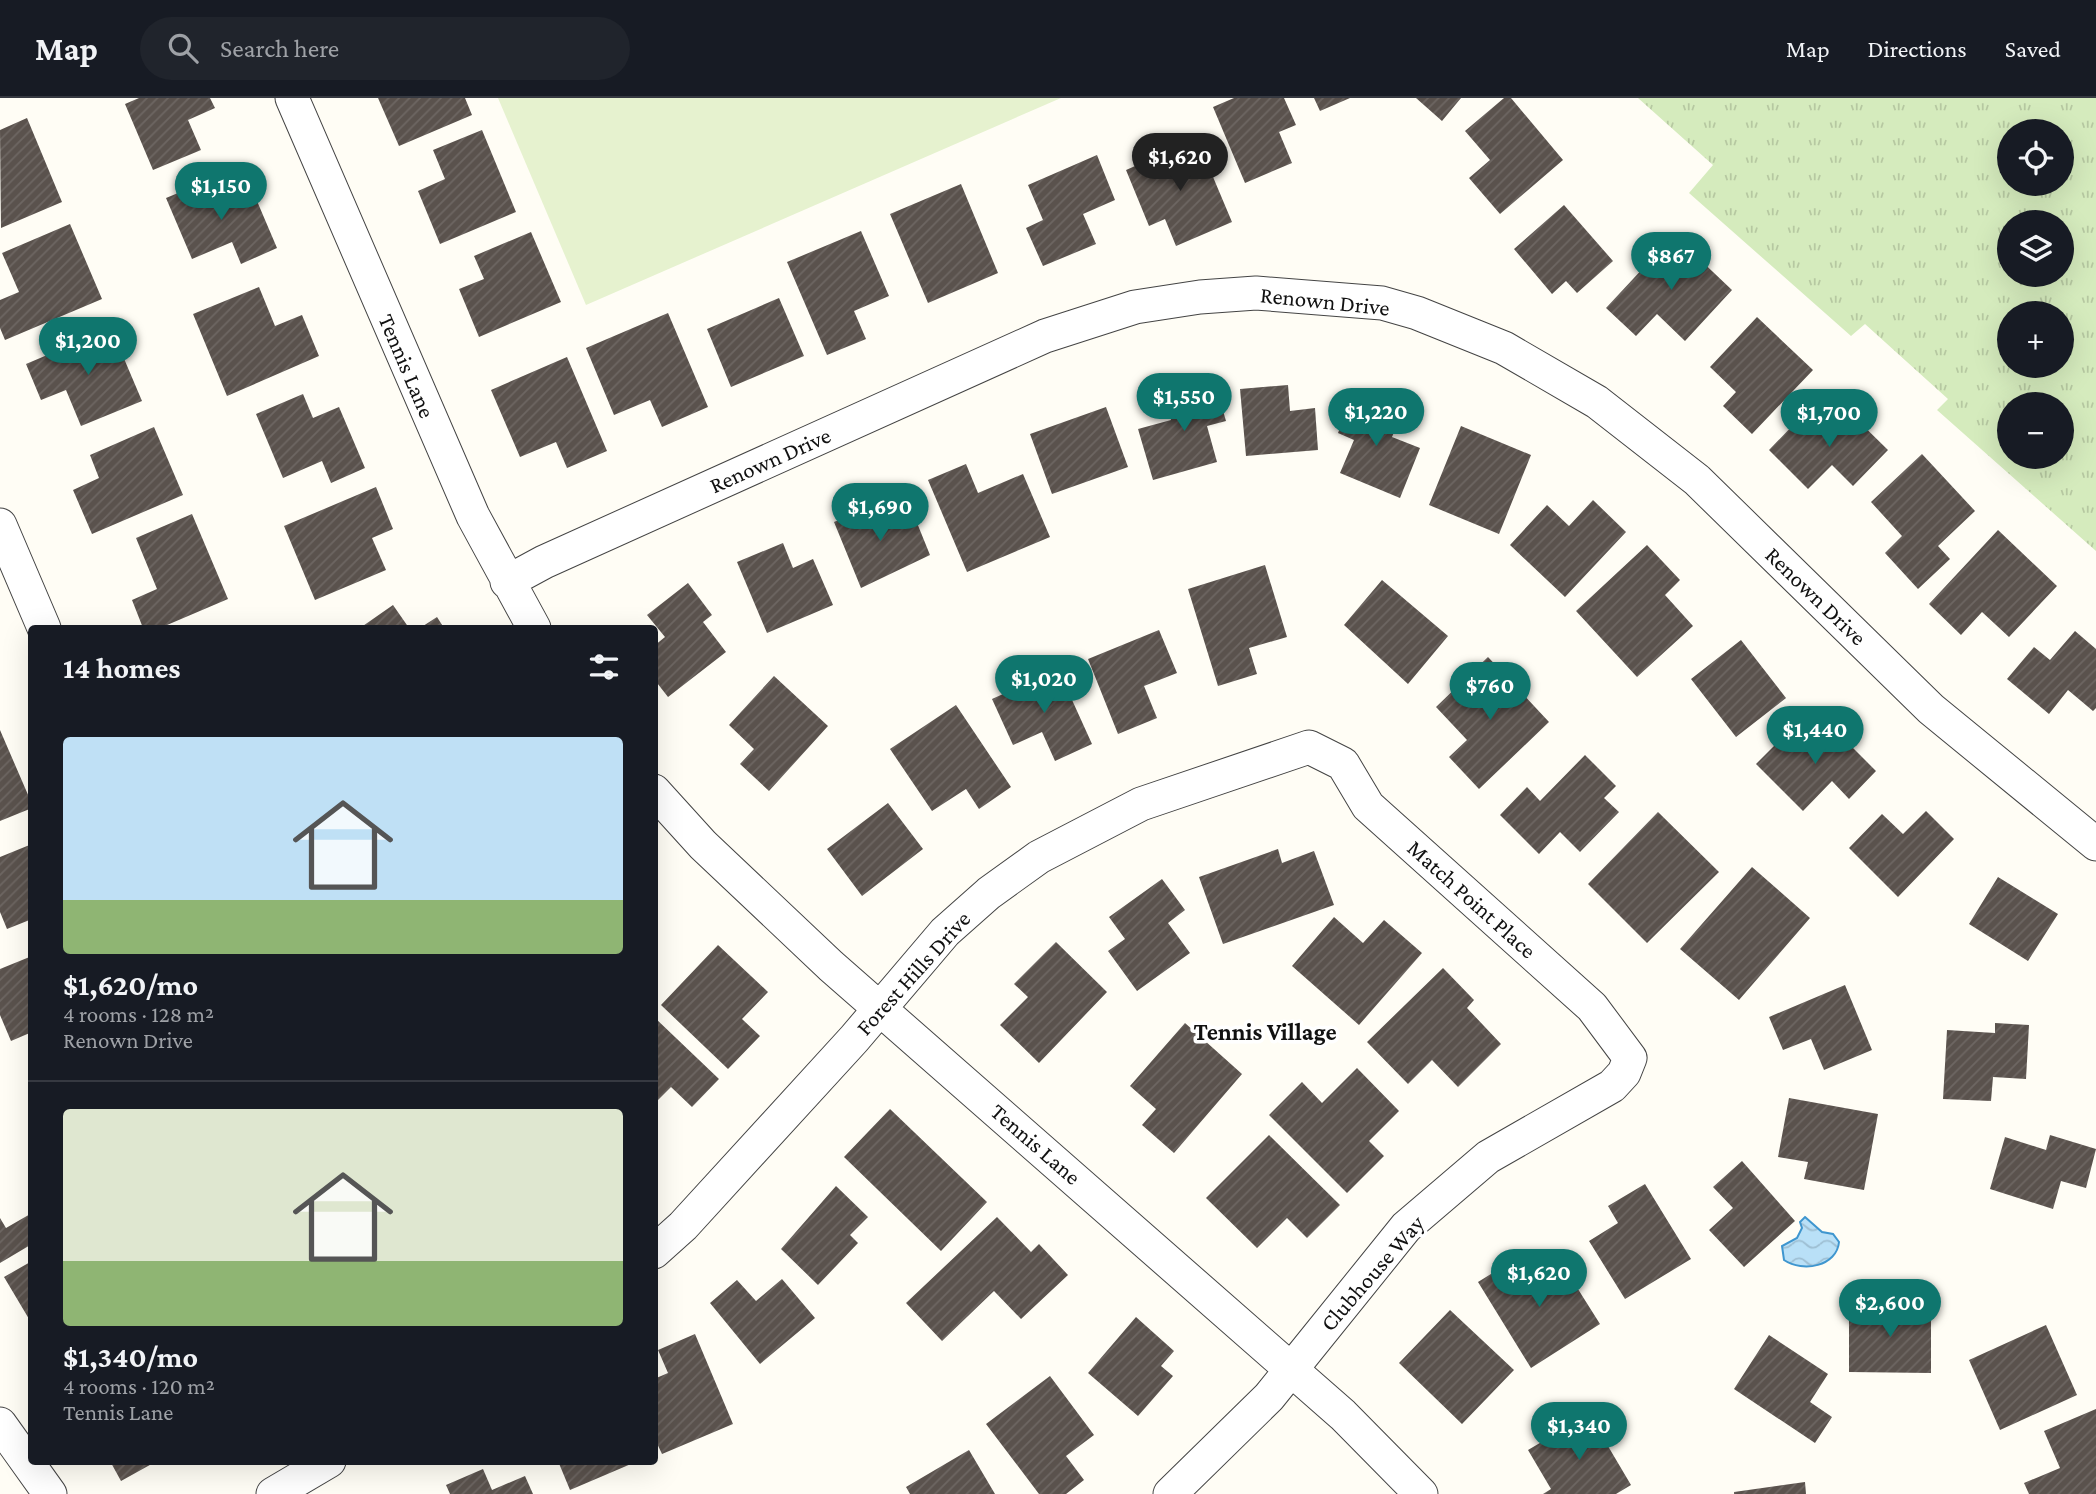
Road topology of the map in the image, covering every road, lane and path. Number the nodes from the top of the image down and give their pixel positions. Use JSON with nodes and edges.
{"nodes":[{"id":1,"x":292,"y":98,"type":"edge"},
{"id":2,"x":2,"y":535,"type":"edge"},
{"id":3,"x":507,"y":582,"type":"junction"},
{"id":4,"x":43,"y":625,"type":"edge"},
{"id":5,"x":532,"y":625,"type":"edge"},
{"id":6,"x":1309,"y":747,"type":"joint"},
{"id":7,"x":658,"y":794,"type":"edge"},
{"id":8,"x":2096,"y":844,"type":"edge"},
{"id":9,"x":880,"y":1008,"type":"junction"},
{"id":10,"x":1630,"y":1058,"type":"joint"},
{"id":11,"x":658,"y":1248,"type":"edge"},
{"id":12,"x":1291,"y":1369,"type":"junction"},
{"id":13,"x":0,"y":1424,"type":"edge"},
{"id":14,"x":28,"y":1463,"type":"edge"},
{"id":15,"x":29,"y":1465,"type":"edge"},
{"id":16,"x":322,"y":1465,"type":"edge"},
{"id":17,"x":50,"y":1494,"type":"edge"},
{"id":18,"x":272,"y":1494,"type":"edge"},
{"id":19,"x":1170,"y":1494,"type":"edge"},
{"id":20,"x":1421,"y":1494,"type":"edge"}],
"edges":[{"from":1,"to":3,"type":"street","name":"Tennis Lane"},
{"from":2,"to":4,"type":"street"},
{"from":3,"to":5,"type":"street","name":"Tennis Lane"},
{"from":3,"to":8,"type":"street","name":"Renown Drive"},
{"from":6,"to":9,"type":"street","name":"Forest Hills Drive"},
{"from":6,"to":10,"type":"street","name":"Match Point Place"},
{"from":7,"to":9,"type":"street","name":"Tennis Lane"},
{"from":9,"to":11,"type":"street","name":"Forest Hills Drive"},
{"from":9,"to":12,"type":"street","name":"Tennis Lane"},
{"from":10,"to":12,"type":"street","name":"Clubhouse Way"},
{"from":12,"to":19,"type":"street","name":"Clubhouse Way"},
{"from":12,"to":20,"type":"street","name":"Tennis Lane"},
{"from":13,"to":14,"type":"street"},
{"from":15,"to":17,"type":"street"},
{"from":16,"to":18,"type":"street"}]}
